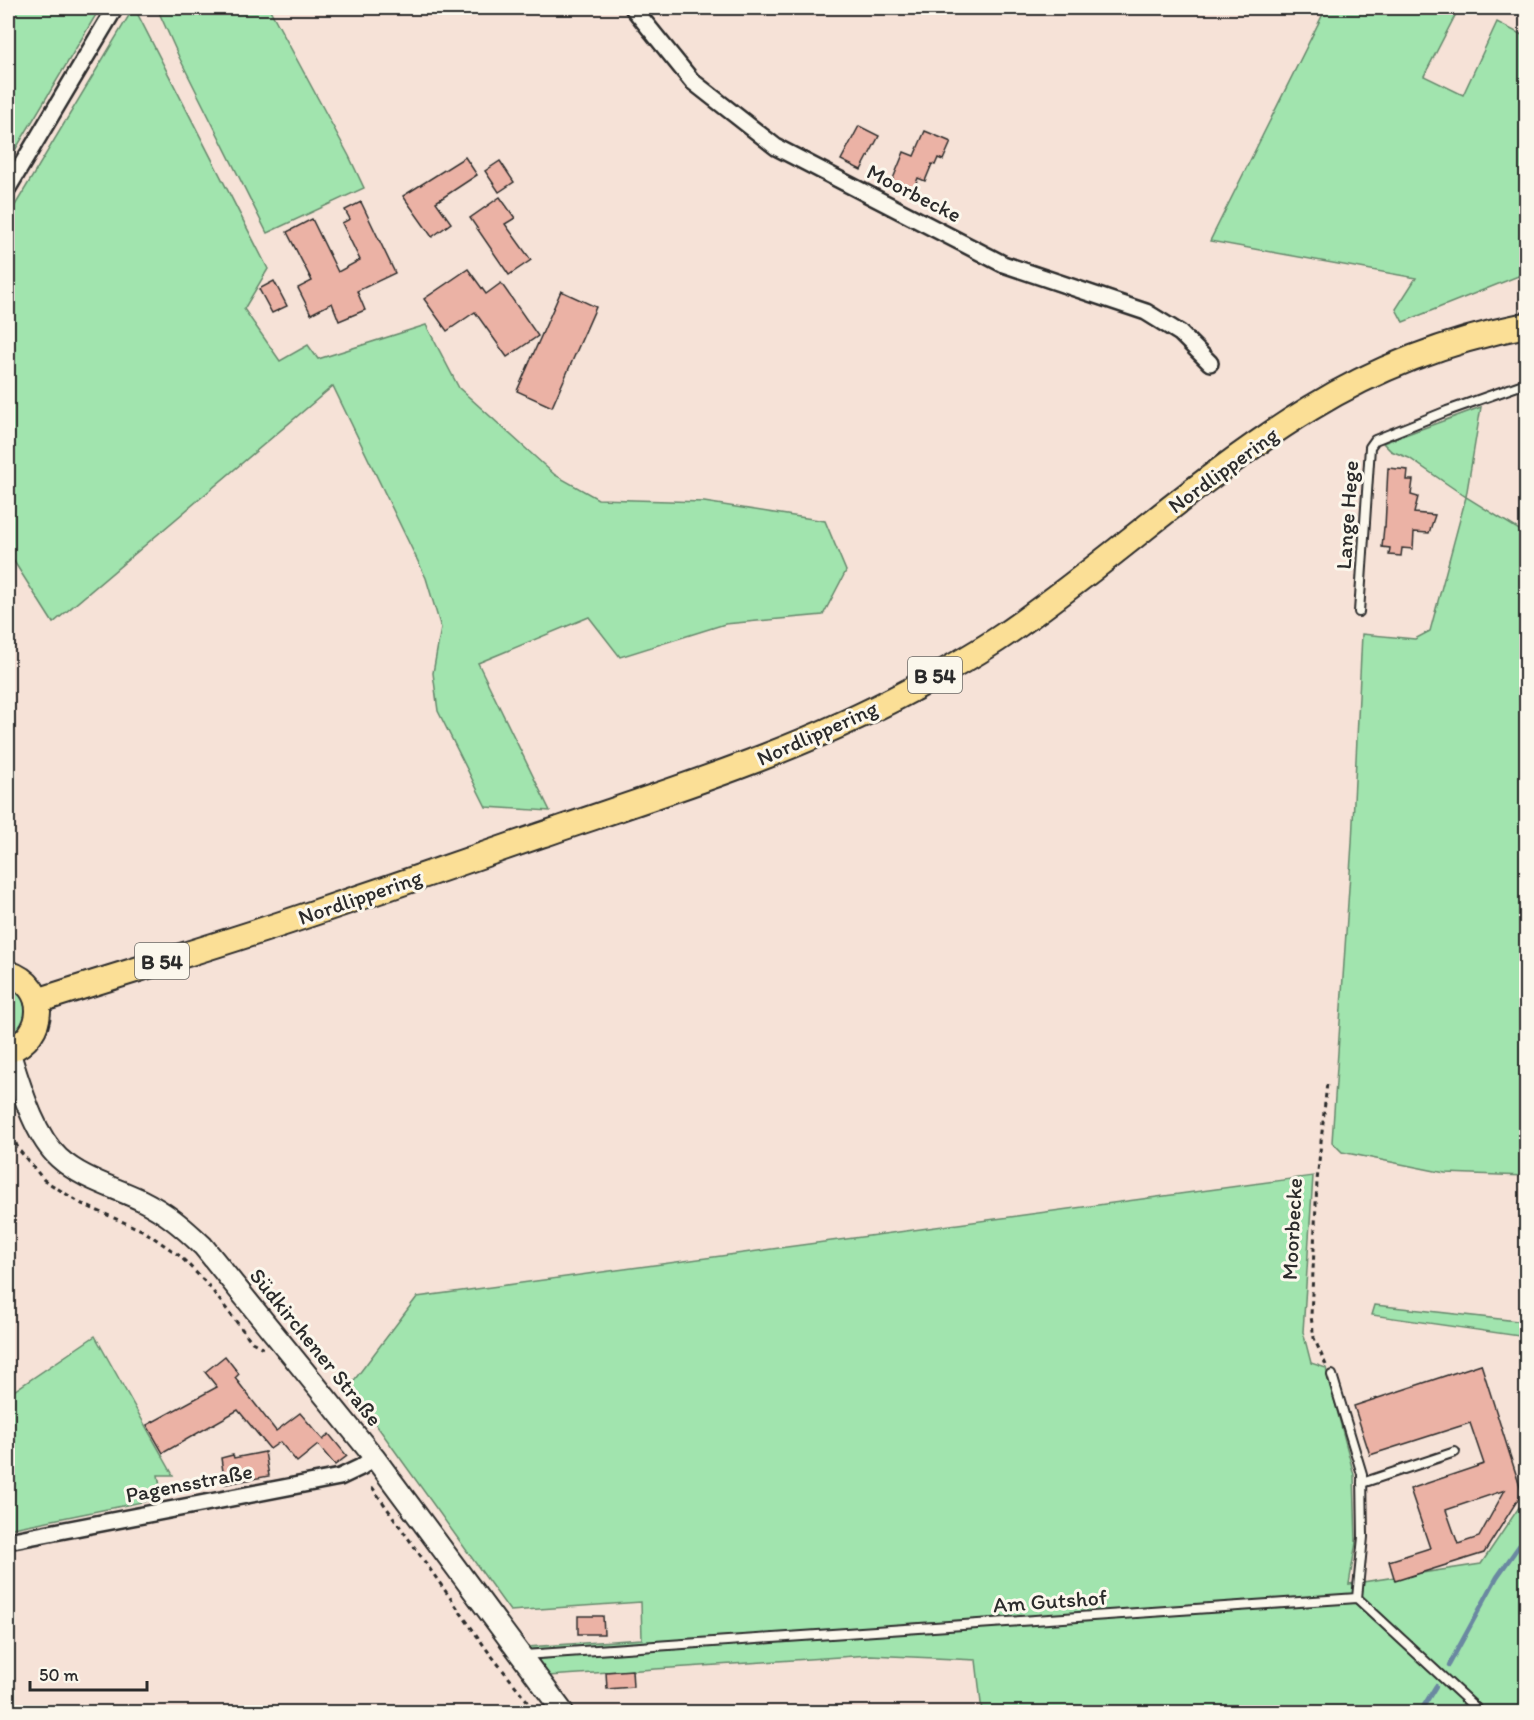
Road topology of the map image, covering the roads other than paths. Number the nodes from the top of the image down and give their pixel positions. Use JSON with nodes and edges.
{"nodes":[{"id":1,"x":115,"y":8,"type":"edge"},
{"id":2,"x":633,"y":8,"type":"edge"},
{"id":3,"x":8,"y":188,"type":"edge"},
{"id":4,"x":1527,"y":325,"type":"edge"},
{"id":5,"x":1210,"y":363,"type":"dead end"},
{"id":6,"x":1527,"y":383,"type":"edge"},
{"id":7,"x":1359,"y":612,"type":"dead end"},
{"id":8,"x":8,"y":973,"type":"edge"},
{"id":9,"x":37,"y":1001,"type":"junction"},
{"id":10,"x":8,"y":1051,"type":"edge"},
{"id":11,"x":1332,"y":1375,"type":"road end"},
{"id":12,"x":1455,"y":1452,"type":"dead end"},
{"id":13,"x":367,"y":1462,"type":"junction"},
{"id":14,"x":1362,"y":1483,"type":"junction"},
{"id":15,"x":8,"y":1541,"type":"edge"},
{"id":16,"x":1357,"y":1598,"type":"junction"},
{"id":17,"x":519,"y":1656,"type":"junction"},
{"id":18,"x":563,"y":1713,"type":"edge"},
{"id":19,"x":1480,"y":1713,"type":"edge"}],
"edges":[{"from":1,"to":3,"type":"street"},
{"from":2,"to":5,"type":"street","name":"Moorbecke"},
{"from":4,"to":9,"type":"main road","name":"Nordlippering","number":"B 54"},
{"from":6,"to":7,"type":"lane","name":"Lange Hege"},
{"from":8,"to":9,"type":"main road"},
{"from":9,"to":10,"type":"main road"},
{"from":10,"to":13,"type":"street","name":"Südkirchener Straße"},
{"from":11,"to":14,"type":"lane"},
{"from":12,"to":14,"type":"lane"},
{"from":13,"to":15,"type":"street","name":"Pagensstraße"},
{"from":13,"to":17,"type":"street","name":"Südkirchener Straße"},
{"from":14,"to":16,"type":"lane"},
{"from":16,"to":17,"type":"lane","name":"Am Gutshof"},
{"from":16,"to":19,"type":"lane"},
{"from":17,"to":18,"type":"street","name":"Südkirchener Straße"}]}
